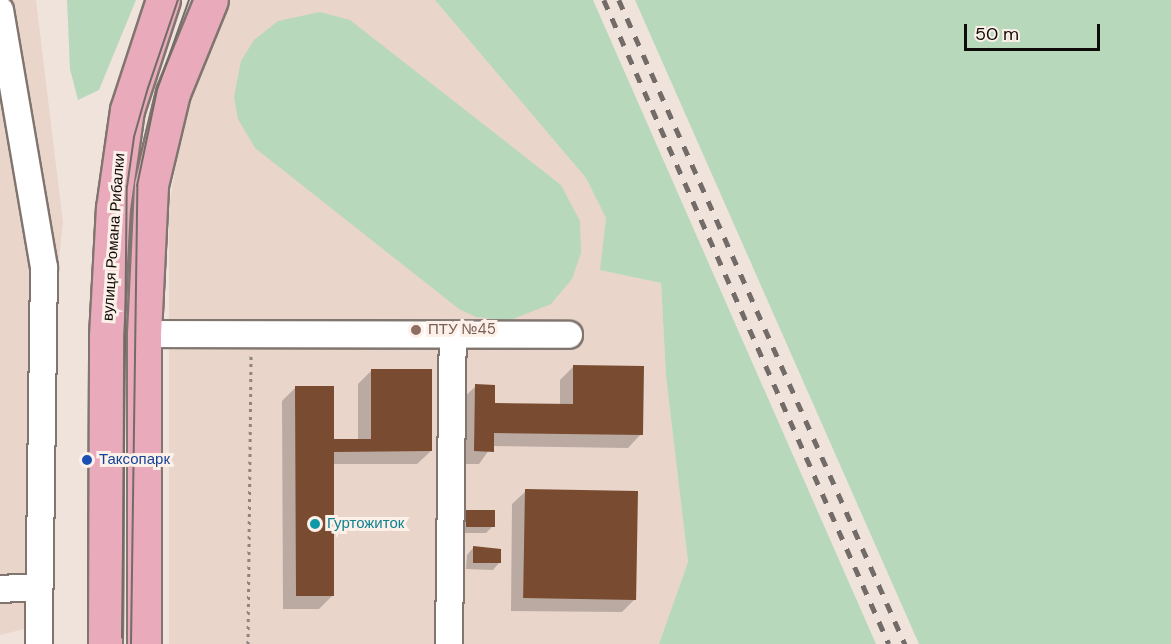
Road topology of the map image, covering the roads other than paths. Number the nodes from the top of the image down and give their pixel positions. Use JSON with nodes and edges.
{"nodes":[{"id":1,"x":163,"y":0,"type":"edge"},
{"id":2,"x":211,"y":0,"type":"edge"},
{"id":3,"x":0,"y":10,"type":"edge"},
{"id":4,"x":144,"y":334,"type":"junction"},
{"id":5,"x":453,"y":335,"type":"junction"},
{"id":6,"x":569,"y":335,"type":"dead end"},
{"id":7,"x":39,"y":587,"type":"junction"},
{"id":8,"x":0,"y":589,"type":"edge"},
{"id":9,"x":39,"y":644,"type":"edge"},
{"id":10,"x":105,"y":644,"type":"edge"},
{"id":11,"x":144,"y":644,"type":"edge"},
{"id":12,"x":449,"y":644,"type":"edge"}],
"edges":[{"from":1,"to":10,"type":"main road","name":"вулиця Романа Рибалки"},
{"from":2,"to":4,"type":"main road"},
{"from":3,"to":7,"type":"lane"},
{"from":4,"to":5,"type":"lane"},
{"from":4,"to":11,"type":"main road"},
{"from":5,"to":6,"type":"lane"},
{"from":5,"to":12,"type":"lane"},
{"from":7,"to":8,"type":"lane"},
{"from":7,"to":9,"type":"lane"}]}
